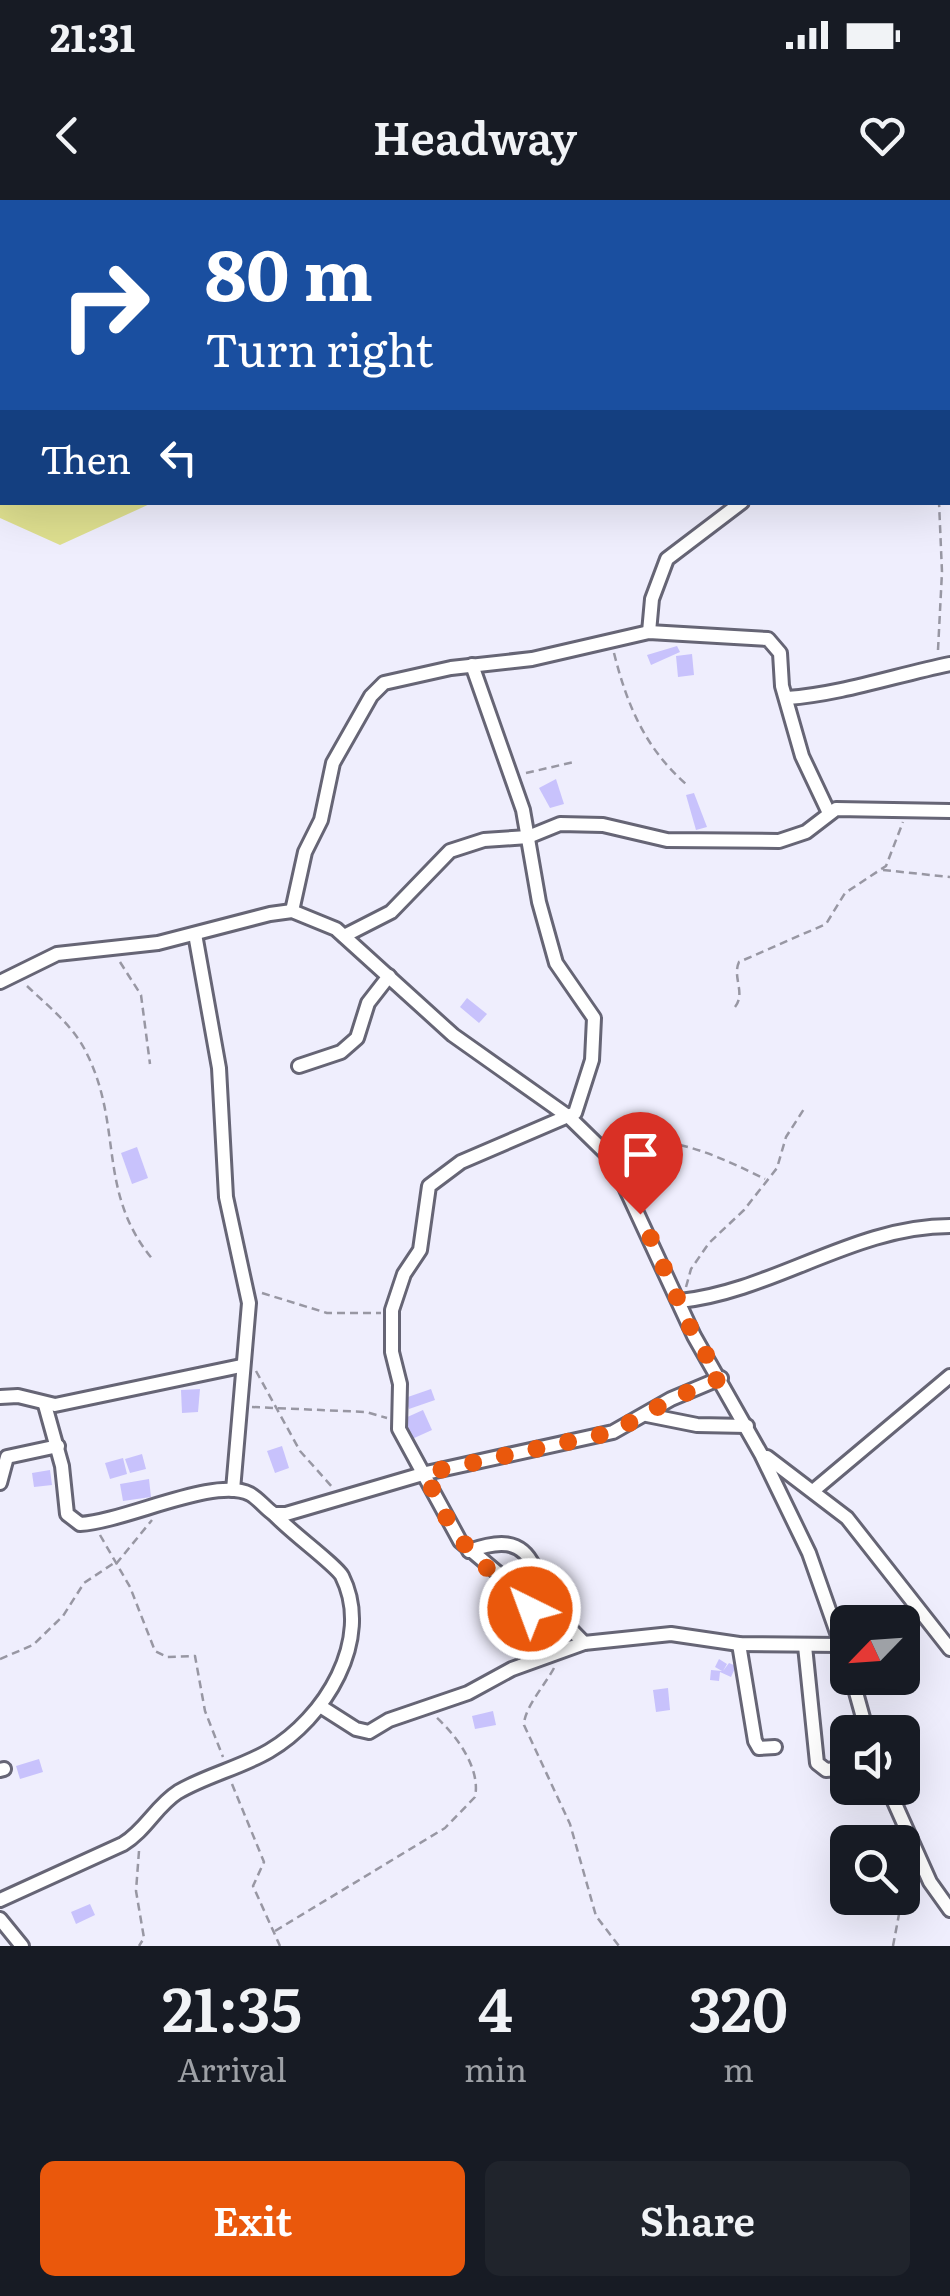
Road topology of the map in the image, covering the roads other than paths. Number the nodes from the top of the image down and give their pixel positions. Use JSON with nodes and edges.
{"nodes":[{"id":1,"x":738,"y":505,"type":"edge"},
{"id":2,"x":649,"y":632,"type":"junction"},
{"id":3,"x":950,"y":664,"type":"edge"},
{"id":4,"x":472,"y":666,"type":"junction"},
{"id":5,"x":787,"y":698,"type":"junction"},
{"id":6,"x":828,"y":811,"type":"junction"},
{"id":7,"x":950,"y":811,"type":"edge"},
{"id":8,"x":528,"y":836,"type":"junction"},
{"id":9,"x":292,"y":911,"type":"junction"},
{"id":10,"x":195,"y":934,"type":"junction"},
{"id":11,"x":344,"y":936,"type":"junction"},
{"id":12,"x":389,"y":976,"type":"junction"},
{"id":13,"x":0,"y":982,"type":"edge"},
{"id":14,"x":299,"y":1066,"type":"dead end"},
{"id":15,"x":568,"y":1117,"type":"junction"},
{"id":16,"x":950,"y":1226,"type":"edge"},
{"id":17,"x":685,"y":1300,"type":"junction"},
{"id":18,"x":242,"y":1366,"type":"junction"},
{"id":19,"x":950,"y":1376,"type":"edge"},
{"id":20,"x":721,"y":1378,"type":"junction"},
{"id":21,"x":0,"y":1397,"type":"edge"},
{"id":22,"x":45,"y":1405,"type":"junction"},
{"id":23,"x":648,"y":1415,"type":"junction"},
{"id":24,"x":747,"y":1426,"type":"junction"},
{"id":25,"x":58,"y":1446,"type":"junction"},
{"id":26,"x":761,"y":1454,"type":"junction"},
{"id":27,"x":2,"y":1459,"type":"edge"},
{"id":28,"x":426,"y":1473,"type":"junction"},
{"id":29,"x":0,"y":1483,"type":"edge"},
{"id":30,"x":234,"y":1490,"type":"junction"},
{"id":31,"x":813,"y":1492,"type":"junction"},
{"id":32,"x":274,"y":1514,"type":"junction"},
{"id":33,"x":470,"y":1550,"type":"junction"},
{"id":34,"x":528,"y":1595,"type":"junction"},
{"id":35,"x":830,"y":1613,"type":"edge"},
{"id":36,"x":584,"y":1643,"type":"junction"},
{"id":37,"x":738,"y":1644,"type":"junction"},
{"id":38,"x":830,"y":1645,"type":"edge"},
{"id":39,"x":805,"y":1646,"type":"junction"},
{"id":40,"x":950,"y":1649,"type":"edge"},
{"id":41,"x":320,"y":1706,"type":"junction"},
{"id":42,"x":775,"y":1747,"type":"dead end"},
{"id":43,"x":830,"y":1770,"type":"edge"},
{"id":44,"x":896,"y":1805,"type":"edge"},
{"id":45,"x":0,"y":1900,"type":"edge"},
{"id":46,"x":950,"y":1910,"type":"edge"},
{"id":47,"x":0,"y":1919,"type":"edge"},
{"id":48,"x":22,"y":1946,"type":"edge"}],
"edges":[{"from":1,"to":2,"type":"street"},
{"from":2,"to":4,"type":"street"},
{"from":2,"to":5,"type":"street"},
{"from":3,"to":5,"type":"street"},
{"from":4,"to":8,"type":"street"},
{"from":4,"to":9,"type":"street"},
{"from":5,"to":6,"type":"street"},
{"from":6,"to":7,"type":"street"},
{"from":6,"to":8,"type":"street"},
{"from":8,"to":11,"type":"street"},
{"from":8,"to":15,"type":"street"},
{"from":9,"to":10,"type":"street"},
{"from":9,"to":11,"type":"street"},
{"from":10,"to":13,"type":"street"},
{"from":10,"to":18,"type":"street"},
{"from":11,"to":12,"type":"street"},
{"from":12,"to":14,"type":"street"},
{"from":12,"to":15,"type":"street"},
{"from":15,"to":17,"type":"street"},
{"from":15,"to":28,"type":"street"},
{"from":16,"to":17,"type":"street"},
{"from":17,"to":20,"type":"street"},
{"from":18,"to":22,"type":"street"},
{"from":18,"to":30,"type":"street"},
{"from":19,"to":31,"type":"street"},
{"from":20,"to":23,"type":"street"},
{"from":20,"to":24,"type":"street"},
{"from":21,"to":22,"type":"street"},
{"from":22,"to":25,"type":"street"},
{"from":23,"to":24,"type":"street"},
{"from":23,"to":28,"type":"street"},
{"from":24,"to":26,"type":"street"},
{"from":25,"to":27,"type":"street"},
{"from":25,"to":30,"type":"street"},
{"from":26,"to":31,"type":"street"},
{"from":26,"to":35,"type":"street"},
{"from":27,"to":29,"type":"street"},
{"from":28,"to":32,"type":"street"},
{"from":28,"to":33,"type":"street"},
{"from":30,"to":32,"type":"street"},
{"from":31,"to":40,"type":"street"},
{"from":32,"to":41,"type":"street"},
{"from":33,"to":34,"type":"street"},
{"from":33,"to":34,"type":"street"},
{"from":34,"to":36,"type":"street"},
{"from":36,"to":37,"type":"street"},
{"from":36,"to":41,"type":"street"},
{"from":37,"to":39,"type":"street"},
{"from":37,"to":42,"type":"street"},
{"from":38,"to":39,"type":"street"},
{"from":39,"to":43,"type":"street"},
{"from":41,"to":45,"type":"street"},
{"from":44,"to":46,"type":"street"},
{"from":47,"to":48,"type":"street"}]}
